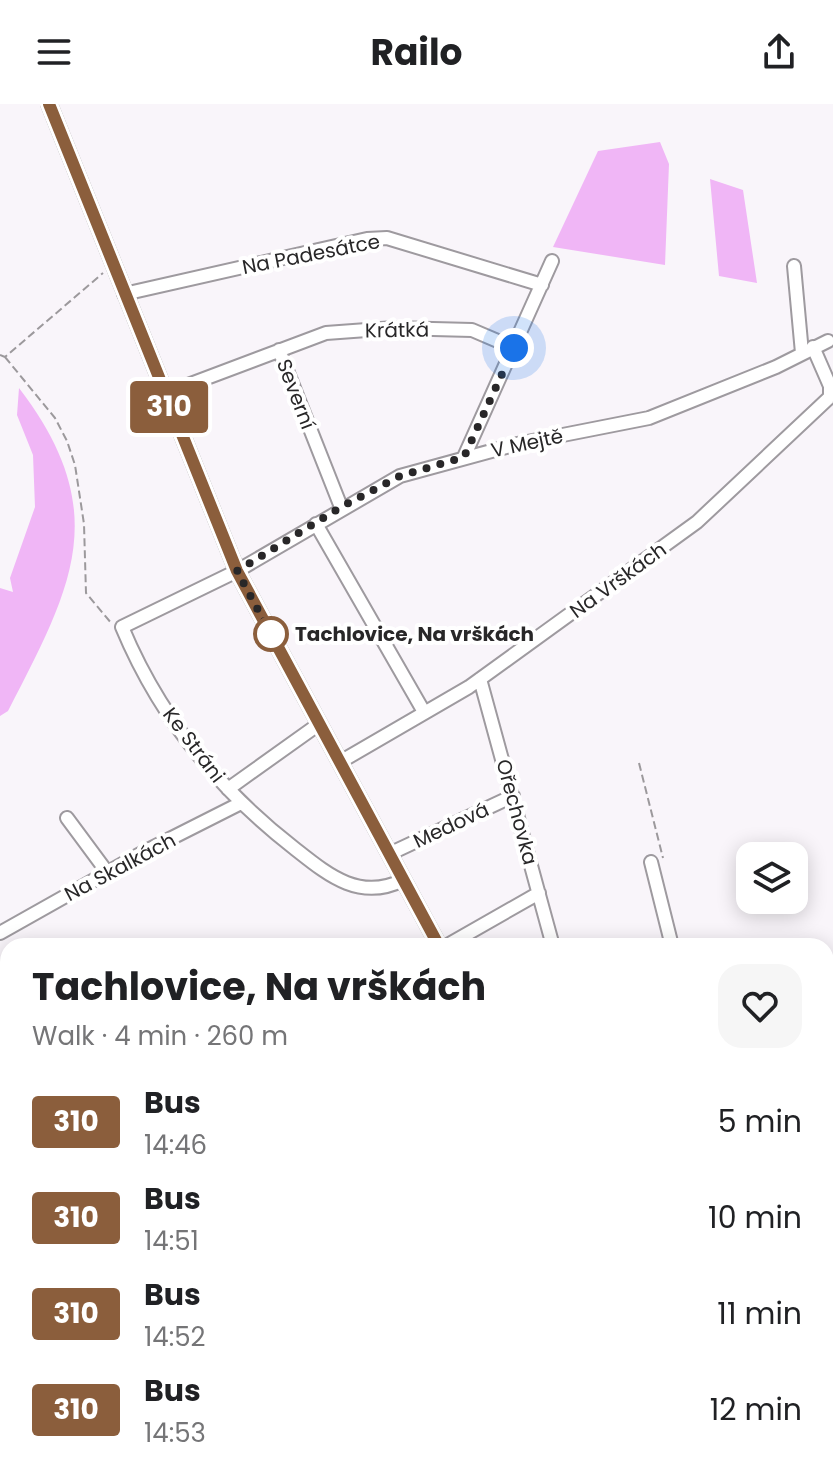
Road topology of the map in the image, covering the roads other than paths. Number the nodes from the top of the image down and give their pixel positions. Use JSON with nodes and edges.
{"nodes":[{"id":1,"x":49,"y":104,"type":"edge"},
{"id":2,"x":552,"y":261,"type":"dead end"},
{"id":3,"x":794,"y":266,"type":"dead end"},
{"id":4,"x":542,"y":285,"type":"junction"},
{"id":5,"x":124,"y":294,"type":"junction"},
{"id":6,"x":828,"y":341,"type":"dead end"},
{"id":7,"x":514,"y":348,"type":"junction"},
{"id":8,"x":279,"y":350,"type":"junction"},
{"id":9,"x":808,"y":350,"type":"junction"},
{"id":10,"x":164,"y":394,"type":"junction"},
{"id":11,"x":832,"y":395,"type":"edge"},
{"id":12,"x":464,"y":457,"type":"junction"},
{"id":13,"x":341,"y":507,"type":"junction"},
{"id":14,"x":316,"y":524,"type":"junction"},
{"id":15,"x":237,"y":571,"type":"junction"},
{"id":16,"x":480,"y":679,"type":"junction"},
{"id":17,"x":424,"y":712,"type":"junction"},
{"id":18,"x":319,"y":724,"type":"junction"},
{"id":19,"x":340,"y":762,"type":"junction"},
{"id":20,"x":228,"y":789,"type":"junction"},
{"id":21,"x":513,"y":796,"type":"junction"},
{"id":22,"x":241,"y":803,"type":"junction"},
{"id":23,"x":67,"y":818,"type":"dead end"},
{"id":24,"x":389,"y":854,"type":"junction"},
{"id":25,"x":651,"y":862,"type":"dead end"},
{"id":26,"x":107,"y":872,"type":"junction"},
{"id":27,"x":403,"y":880,"type":"junction"},
{"id":28,"x":539,"y":893,"type":"junction"},
{"id":29,"x":0,"y":915,"type":"edge"},
{"id":30,"x":4,"y":931,"type":"edge"},
{"id":31,"x":435,"y":938,"type":"edge"},
{"id":32,"x":460,"y":938,"type":"edge"},
{"id":33,"x":551,"y":938,"type":"edge"},
{"id":34,"x":670,"y":938,"type":"edge"}],
"edges":[{"from":1,"to":5,"type":"main road"},
{"from":2,"to":4,"type":"street"},
{"from":3,"to":9,"type":"street"},
{"from":4,"to":5,"type":"street","name":"Na Padesátce"},
{"from":4,"to":7,"type":"street"},
{"from":5,"to":10,"type":"main road"},
{"from":6,"to":9,"type":"street","name":"V Mejtě"},
{"from":7,"to":8,"type":"street","name":"Krátká"},
{"from":7,"to":12,"type":"street"},
{"from":8,"to":10,"type":"street","name":"Severní"},
{"from":8,"to":13,"type":"street","name":"Severní"},
{"from":9,"to":11,"type":"street"},
{"from":9,"to":12,"type":"street","name":"V Mejtě"},
{"from":10,"to":15,"type":"main road"},
{"from":11,"to":16,"type":"street","name":"Na Vrškách"},
{"from":12,"to":13,"type":"street","name":"V Mejtě"},
{"from":13,"to":14,"type":"street","name":"V Mejtě"},
{"from":14,"to":15,"type":"street","name":"V Mejtě"},
{"from":14,"to":17,"type":"street"},
{"from":15,"to":18,"type":"main road"},
{"from":15,"to":20,"type":"street","name":"Ke Stráni"},
{"from":16,"to":17,"type":"street","name":"Na Vrškách"},
{"from":16,"to":21,"type":"street","name":"Ořechovka"},
{"from":17,"to":19,"type":"street","name":"Na Vrškách"},
{"from":18,"to":19,"type":"main road"},
{"from":18,"to":20,"type":"street"},
{"from":19,"to":24,"type":"main road"},
{"from":20,"to":22,"type":"street","name":"Ke Stráni"},
{"from":21,"to":24,"type":"street","name":"Medová"},
{"from":21,"to":28,"type":"street","name":"Ořechovka"},
{"from":22,"to":26,"type":"street","name":"Na Skalkách"},
{"from":22,"to":27,"type":"street","name":"Ke Stráni"},
{"from":23,"to":26,"type":"street"},
{"from":24,"to":27,"type":"main road"},
{"from":25,"to":34,"type":"street"},
{"from":26,"to":30,"type":"street","name":"Na Skalkách"},
{"from":27,"to":31,"type":"main road"},
{"from":28,"to":32,"type":"street"},
{"from":28,"to":33,"type":"street","name":"Ořechovka"},
{"from":29,"to":30,"type":"street"}]}
